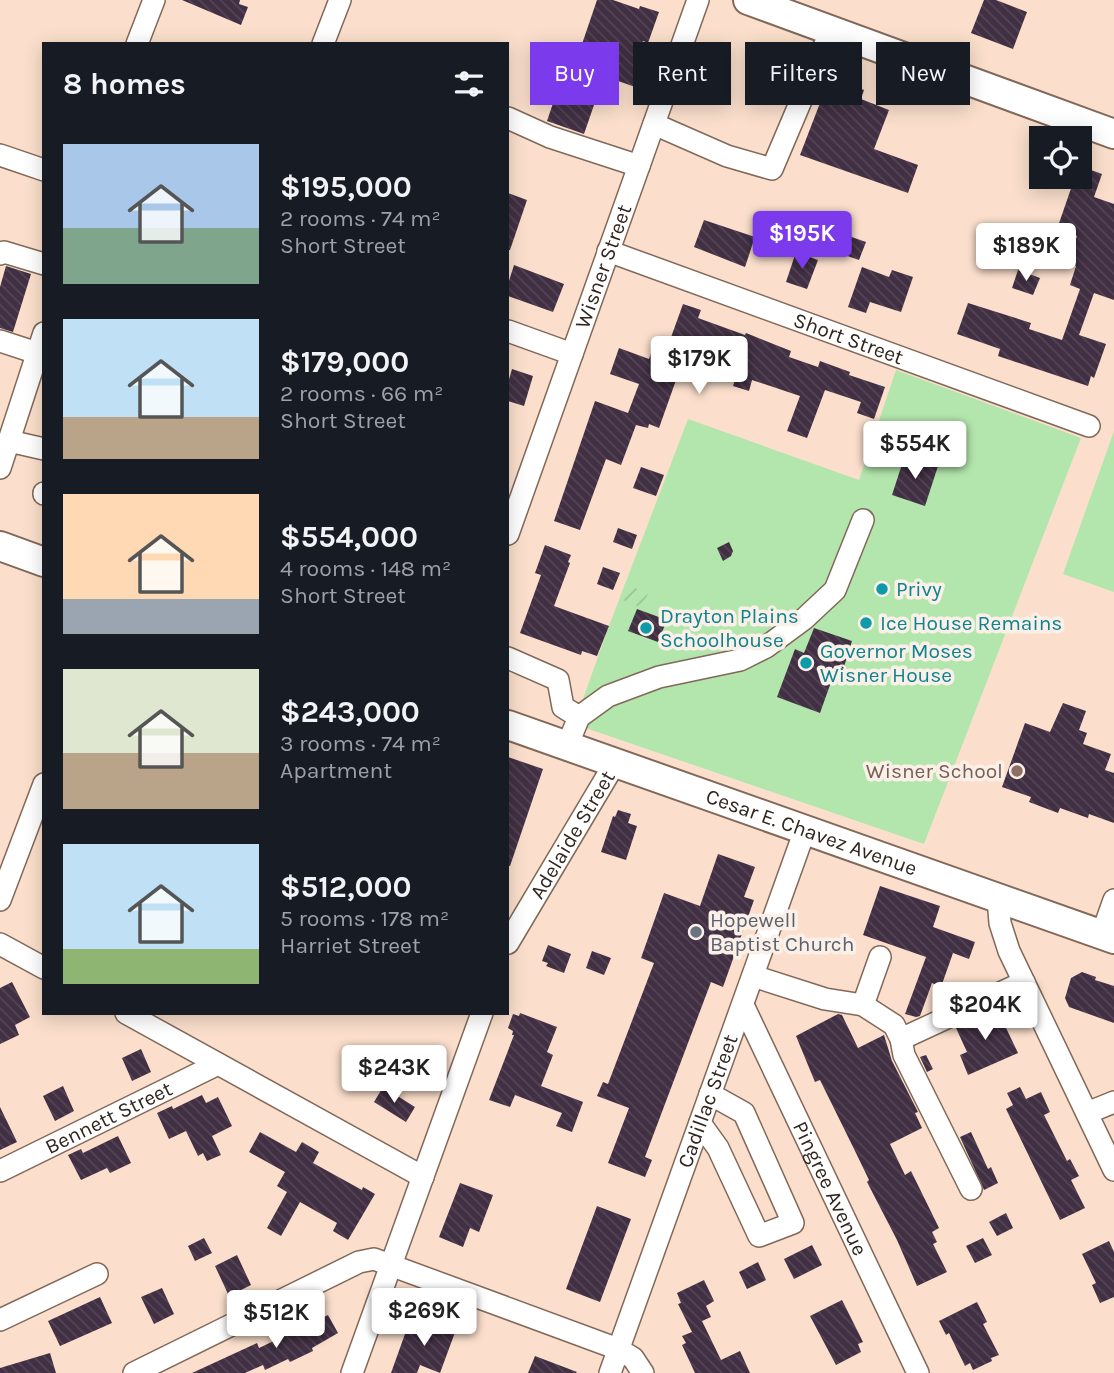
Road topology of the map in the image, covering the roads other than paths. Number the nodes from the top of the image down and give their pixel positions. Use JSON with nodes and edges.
{"nodes":[{"id":1,"x":154,"y":0,"type":"edge"},
{"id":2,"x":340,"y":0,"type":"edge"},
{"id":3,"x":698,"y":0,"type":"edge"},
{"id":4,"x":748,"y":0,"type":"edge"},
{"id":5,"x":831,"y":30,"type":"junction"},
{"id":6,"x":138,"y":42,"type":"edge"},
{"id":7,"x":324,"y":42,"type":"edge"},
{"id":8,"x":509,"y":118,"type":"edge"},
{"id":9,"x":654,"y":124,"type":"junction"},
{"id":10,"x":1114,"y":134,"type":"edge"},
{"id":11,"x":0,"y":155,"type":"edge"},
{"id":12,"x":639,"y":166,"type":"junction"},
{"id":13,"x":42,"y":169,"type":"edge"},
{"id":14,"x":608,"y":251,"type":"junction"},
{"id":15,"x":0,"y":254,"type":"edge"},
{"id":16,"x":42,"y":263,"type":"edge"},
{"id":17,"x":509,"y":331,"type":"edge"},
{"id":18,"x":0,"y":341,"type":"edge"},
{"id":19,"x":572,"y":354,"type":"junction"},
{"id":20,"x":39,"y":356,"type":"edge"},
{"id":21,"x":1088,"y":426,"type":"dead end"},
{"id":22,"x":9,"y":441,"type":"junction"},
{"id":23,"x":42,"y":449,"type":"edge"},
{"id":24,"x":0,"y":468,"type":"edge"},
{"id":25,"x":863,"y":520,"type":"dead end"},
{"id":26,"x":509,"y":526,"type":"edge"},
{"id":27,"x":0,"y":547,"type":"edge"},
{"id":28,"x":42,"y":561,"type":"edge"},
{"id":29,"x":509,"y":658,"type":"edge"},
{"id":30,"x":579,"y":717,"type":"junction"},
{"id":31,"x":509,"y":725,"type":"edge"},
{"id":32,"x":566,"y":746,"type":"junction"},
{"id":33,"x":615,"y":763,"type":"junction"},
{"id":34,"x":42,"y":789,"type":"edge"},
{"id":35,"x":805,"y":830,"type":"junction"},
{"id":36,"x":998,"y":898,"type":"junction"},
{"id":37,"x":0,"y":900,"type":"edge"},
{"id":38,"x":1114,"y":900,"type":"edge"},
{"id":39,"x":1108,"y":937,"type":"edge"},
{"id":40,"x":509,"y":941,"type":"edge"},
{"id":41,"x":0,"y":944,"type":"edge"},
{"id":42,"x":880,"y":957,"type":"dead end"},
{"id":43,"x":42,"y":967,"type":"edge"},
{"id":44,"x":753,"y":976,"type":"junction"},
{"id":45,"x":1024,"y":982,"type":"junction"},
{"id":46,"x":743,"y":1005,"type":"junction"},
{"id":47,"x":863,"y":1005,"type":"junction"},
{"id":48,"x":130,"y":1015,"type":"edge"},
{"id":49,"x":481,"y":1015,"type":"edge"},
{"id":50,"x":901,"y":1039,"type":"junction"},
{"id":51,"x":218,"y":1064,"type":"junction"},
{"id":52,"x":710,"y":1094,"type":"junction"},
{"id":53,"x":1114,"y":1102,"type":"edge"},
{"id":54,"x":1087,"y":1113,"type":"junction"},
{"id":55,"x":700,"y":1123,"type":"junction"},
{"id":56,"x":756,"y":1139,"type":"junction"},
{"id":57,"x":717,"y":1145,"type":"junction"},
{"id":58,"x":1114,"y":1170,"type":"edge"},
{"id":59,"x":0,"y":1171,"type":"edge"},
{"id":60,"x":423,"y":1177,"type":"junction"},
{"id":61,"x":971,"y":1189,"type":"dead end"},
{"id":62,"x":391,"y":1264,"type":"junction"},
{"id":63,"x":97,"y":1274,"type":"dead end"},
{"id":64,"x":0,"y":1320,"type":"edge"},
{"id":65,"x":618,"y":1349,"type":"junction"},
{"id":66,"x":134,"y":1373,"type":"edge"},
{"id":67,"x":352,"y":1373,"type":"edge"},
{"id":68,"x":610,"y":1373,"type":"edge"},
{"id":69,"x":643,"y":1373,"type":"edge"},
{"id":70,"x":918,"y":1373,"type":"edge"}],
"edges":[{"from":1,"to":6,"type":"street"},
{"from":2,"to":7,"type":"street"},
{"from":3,"to":9,"type":"street","name":"Wisner Street"},
{"from":4,"to":5,"type":"main road"},
{"from":5,"to":9,"type":"street"},
{"from":5,"to":10,"type":"main road"},
{"from":8,"to":12,"type":"street"},
{"from":9,"to":12,"type":"street","name":"Wisner Street"},
{"from":11,"to":13,"type":"street"},
{"from":12,"to":14,"type":"street","name":"Wisner Street"},
{"from":14,"to":19,"type":"street","name":"Wisner Street"},
{"from":14,"to":21,"type":"street","name":"Short Street"},
{"from":15,"to":16,"type":"street"},
{"from":17,"to":19,"type":"street"},
{"from":18,"to":20,"type":"street"},
{"from":19,"to":26,"type":"street","name":"Wisner Street"},
{"from":20,"to":22,"type":"street"},
{"from":22,"to":23,"type":"street"},
{"from":22,"to":24,"type":"street"},
{"from":25,"to":30,"type":"street"},
{"from":27,"to":28,"type":"main road"},
{"from":29,"to":30,"type":"street"},
{"from":30,"to":32,"type":"street"},
{"from":31,"to":32,"type":"main road","name":"Cesar E. Chavez Avenue"},
{"from":32,"to":33,"type":"main road","name":"Cesar E. Chavez Avenue"},
{"from":33,"to":35,"type":"main road","name":"Cesar E. Chavez Avenue"},
{"from":33,"to":40,"type":"street","name":"Adelaide Street"},
{"from":34,"to":37,"type":"street"},
{"from":35,"to":36,"type":"main road","name":"Cesar E. Chavez Avenue"},
{"from":35,"to":44,"type":"street","name":"Cadillac Street"},
{"from":36,"to":39,"type":"main road","name":"Cesar E. Chavez Avenue"},
{"from":36,"to":45,"type":"street"},
{"from":38,"to":39,"type":"street"},
{"from":41,"to":43,"type":"street"},
{"from":42,"to":47,"type":"street"},
{"from":44,"to":46,"type":"street","name":"Cadillac Street"},
{"from":44,"to":47,"type":"street"},
{"from":45,"to":50,"type":"street"},
{"from":45,"to":54,"type":"street"},
{"from":46,"to":52,"type":"street","name":"Cadillac Street"},
{"from":46,"to":70,"type":"street","name":"Pingree Avenue"},
{"from":47,"to":50,"type":"street"},
{"from":48,"to":51,"type":"street"},
{"from":49,"to":60,"type":"street"},
{"from":50,"to":61,"type":"street"},
{"from":51,"to":59,"type":"street","name":"Bennett Street"},
{"from":51,"to":60,"type":"street"},
{"from":52,"to":55,"type":"street","name":"Cadillac Street"},
{"from":52,"to":56,"type":"street"},
{"from":53,"to":54,"type":"street"},
{"from":54,"to":58,"type":"street"},
{"from":55,"to":57,"type":"street"},
{"from":55,"to":65,"type":"street","name":"Cadillac Street"},
{"from":56,"to":57,"type":"street"},
{"from":56,"to":57,"type":"street"},
{"from":60,"to":62,"type":"street"},
{"from":62,"to":65,"type":"street"},
{"from":62,"to":66,"type":"street"},
{"from":62,"to":67,"type":"street"},
{"from":63,"to":64,"type":"street"},
{"from":65,"to":68,"type":"street","name":"Cadillac Street"},
{"from":65,"to":69,"type":"street"}]}
